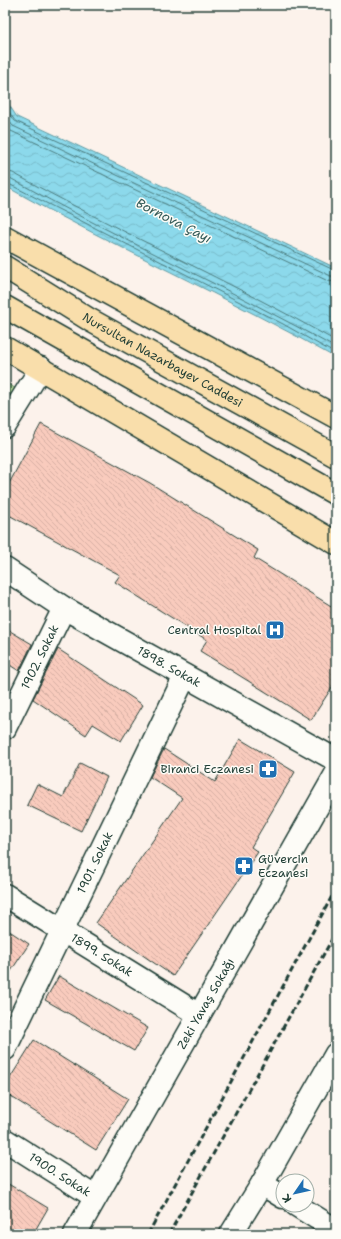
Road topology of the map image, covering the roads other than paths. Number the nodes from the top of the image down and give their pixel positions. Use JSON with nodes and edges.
{"nodes":[{"id":1,"x":5,"y":237,"type":"edge"},
{"id":2,"x":5,"y":268,"type":"edge"},
{"id":3,"x":5,"y":307,"type":"edge"},
{"id":4,"x":5,"y":348,"type":"edge"},
{"id":5,"x":41,"y":368,"type":"junction"},
{"id":6,"x":336,"y":417,"type":"edge"},
{"id":7,"x":5,"y":426,"type":"edge"},
{"id":8,"x":329,"y":453,"type":"edge"},
{"id":9,"x":336,"y":494,"type":"edge"},
{"id":10,"x":336,"y":543,"type":"edge"},
{"id":11,"x":5,"y":570,"type":"edge"},
{"id":12,"x":64,"y":608,"type":"junction"},
{"id":13,"x":185,"y":676,"type":"junction"},
{"id":14,"x":5,"y":728,"type":"edge"},
{"id":15,"x":336,"y":760,"type":"edge"},
{"id":16,"x":336,"y":774,"type":"edge"},
{"id":17,"x":5,"y":895,"type":"edge"},
{"id":18,"x":62,"y":932,"type":"junction"},
{"id":19,"x":199,"y":1015,"type":"junction"},
{"id":20,"x":5,"y":1049,"type":"edge"},
{"id":21,"x":336,"y":1054,"type":"edge"},
{"id":22,"x":5,"y":1140,"type":"edge"},
{"id":23,"x":262,"y":1184,"type":"junction"},
{"id":24,"x":275,"y":1192,"type":"edge"},
{"id":25,"x":95,"y":1197,"type":"junction"},
{"id":26,"x":309,"y":1213,"type":"edge"},
{"id":27,"x":336,"y":1230,"type":"edge"},
{"id":28,"x":75,"y":1234,"type":"edge"},
{"id":29,"x":231,"y":1234,"type":"edge"}],
"edges":[{"from":1,"to":6,"type":"main road"},
{"from":2,"to":8,"type":"main road","name":"Nursultan Nazarbayev Caddesi"},
{"from":3,"to":9,"type":"main road"},
{"from":4,"to":5,"type":"main road"},
{"from":5,"to":7,"type":"street"},
{"from":5,"to":10,"type":"main road"},
{"from":11,"to":12,"type":"street","name":"1898. Sokak"},
{"from":12,"to":13,"type":"street","name":"1898. Sokak"},
{"from":12,"to":14,"type":"street","name":"1902. Sokak"},
{"from":13,"to":15,"type":"street","name":"1898. Sokak"},
{"from":13,"to":18,"type":"street","name":"1901. Sokak"},
{"from":16,"to":19,"type":"street","name":"Zeki Yavaş Sokağı"},
{"from":17,"to":18,"type":"street","name":"1899. Sokak"},
{"from":18,"to":19,"type":"street","name":"1899. Sokak"},
{"from":18,"to":20,"type":"street","name":"1901. Sokak"},
{"from":19,"to":25,"type":"street","name":"Zeki Yavaş Sokağı"},
{"from":21,"to":23,"type":"street"},
{"from":22,"to":25,"type":"street","name":"1900. Sokak"},
{"from":23,"to":24,"type":"street"},
{"from":23,"to":29,"type":"street"},
{"from":25,"to":28,"type":"street","name":"Zeki Yavaş Sokağı"},
{"from":26,"to":27,"type":"street"}]}
